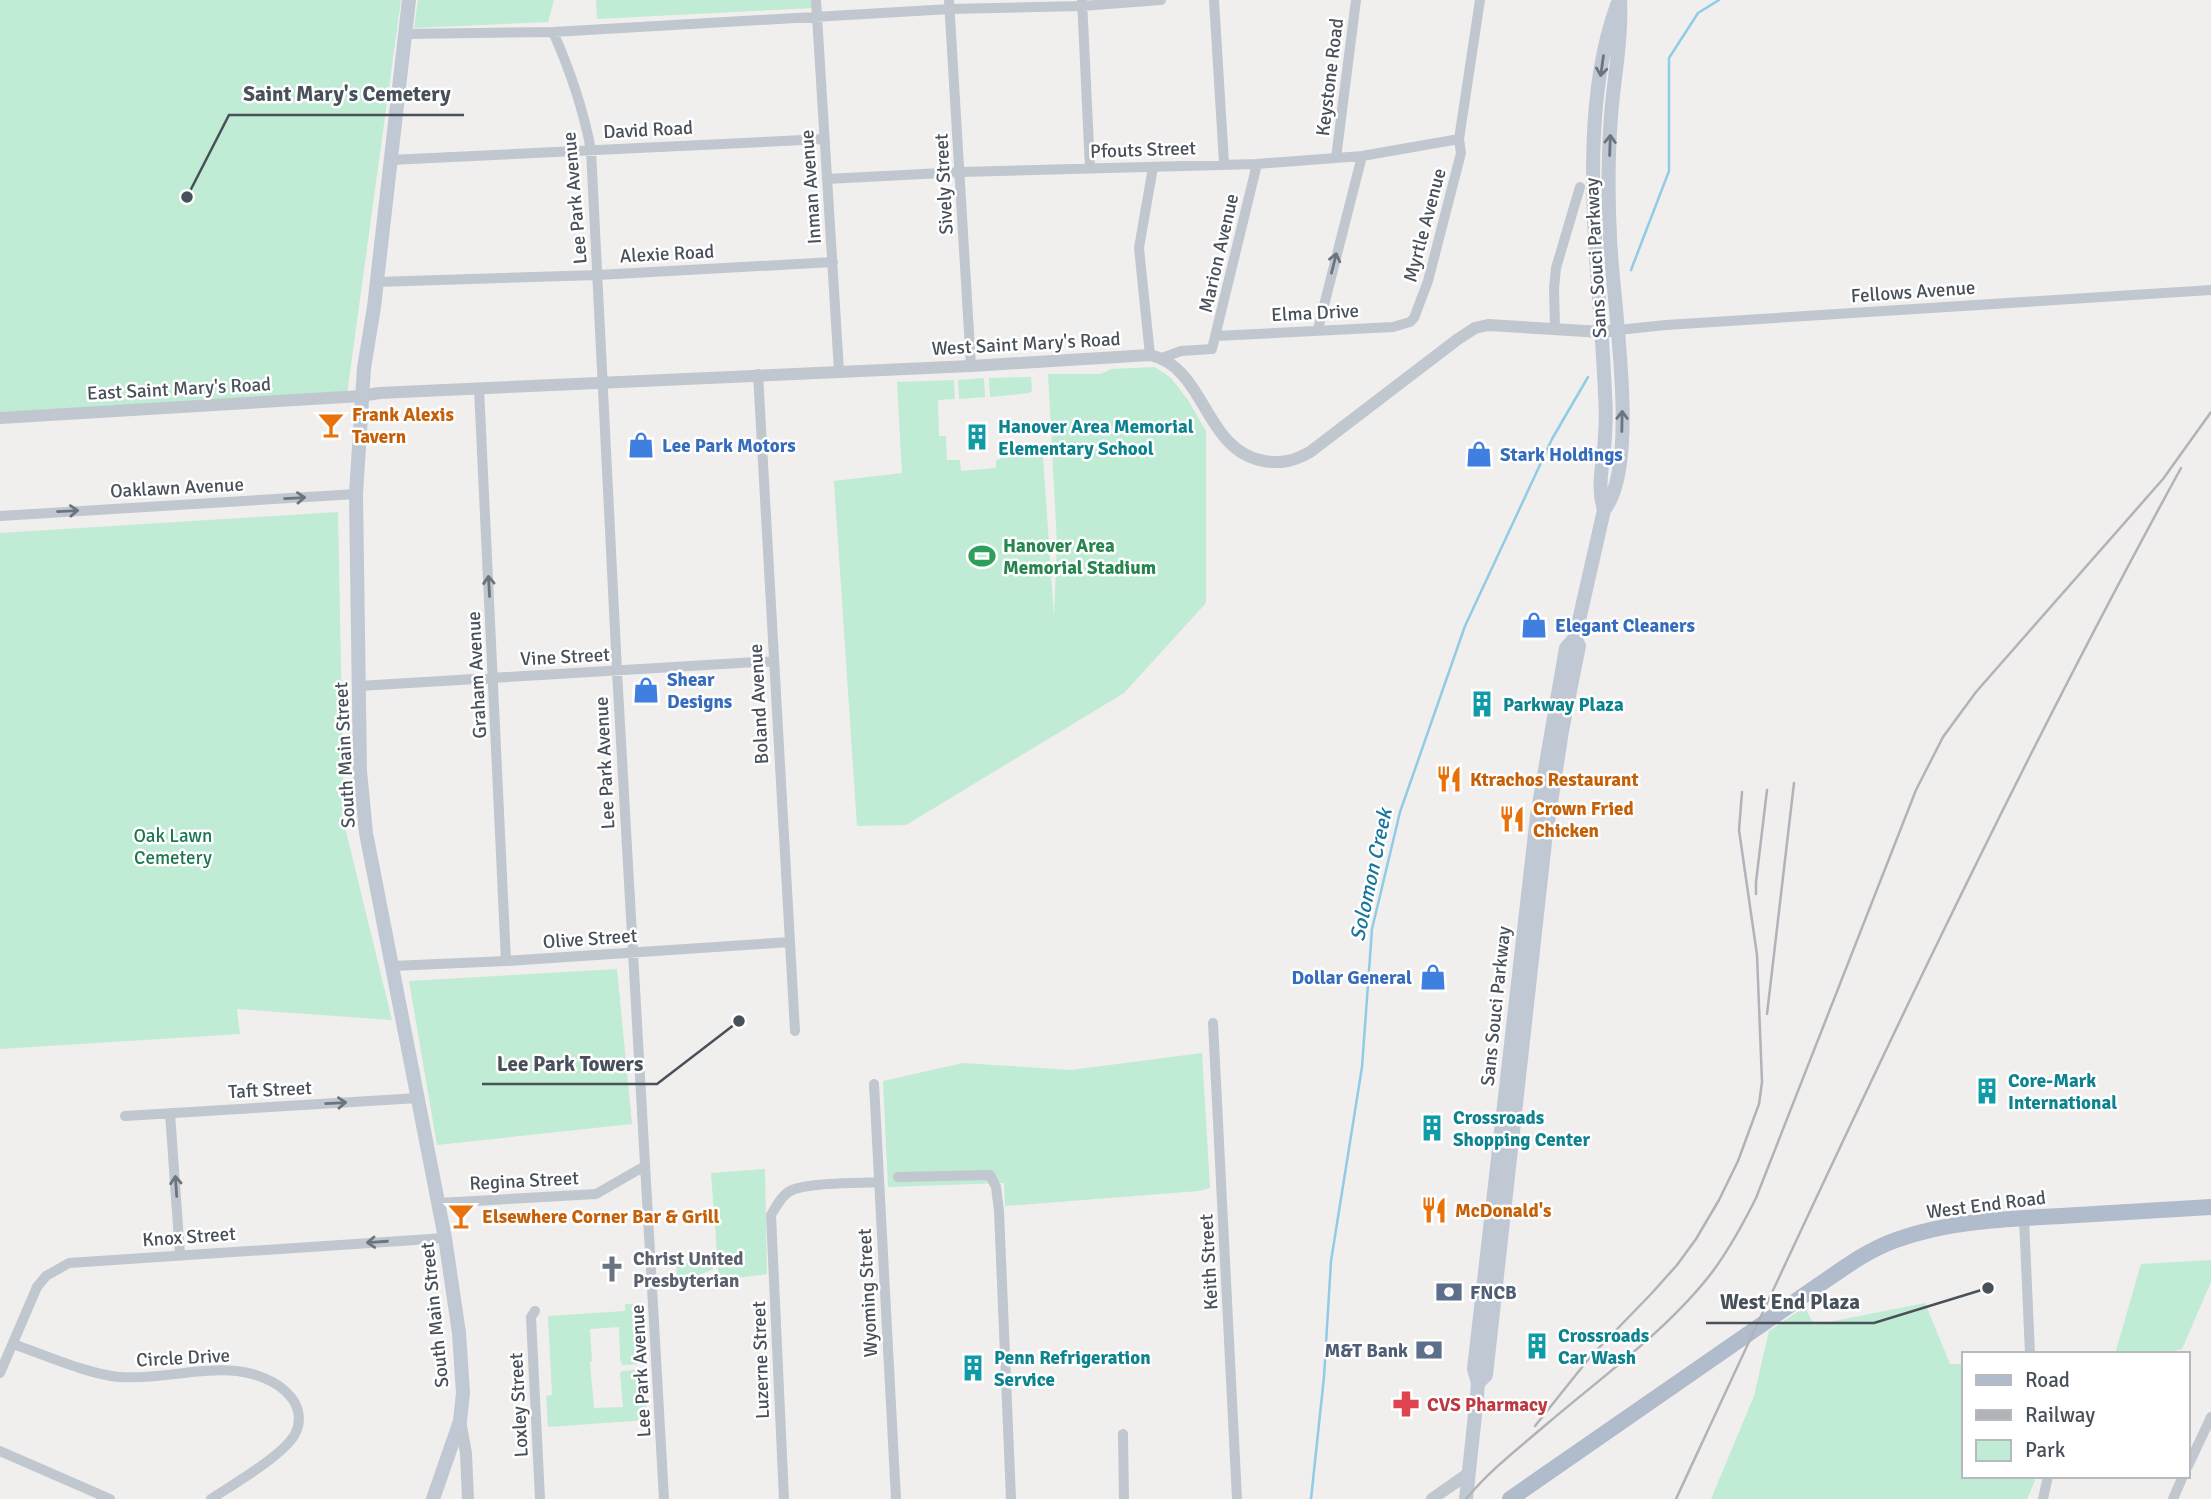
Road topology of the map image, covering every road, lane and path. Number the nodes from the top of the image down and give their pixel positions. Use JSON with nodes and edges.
{"nodes":[{"id":1,"x":409,"y":0,"type":"edge"},
{"id":2,"x":816,"y":0,"type":"edge"},
{"id":3,"x":1161,"y":0,"type":"edge"},
{"id":4,"x":1214,"y":0,"type":"edge"},
{"id":5,"x":1356,"y":0,"type":"edge"},
{"id":6,"x":1480,"y":0,"type":"edge"},
{"id":7,"x":1619,"y":0,"type":"edge"},
{"id":8,"x":1082,"y":3,"type":"edge"},
{"id":9,"x":949,"y":4,"type":"edge"},
{"id":10,"x":817,"y":17,"type":"junction"},
{"id":11,"x":553,"y":32,"type":"junction"},
{"id":12,"x":405,"y":34,"type":"junction"},
{"id":13,"x":824,"y":139,"type":"junction"},
{"id":14,"x":1460,"y":139,"type":"junction"},
{"id":15,"x":591,"y":150,"type":"junction"},
{"id":16,"x":1362,"y":156,"type":"junction"},
{"id":17,"x":1336,"y":158,"type":"junction"},
{"id":18,"x":390,"y":160,"type":"junction"},
{"id":19,"x":1224,"y":163,"type":"junction"},
{"id":20,"x":1257,"y":164,"type":"junction"},
{"id":21,"x":1153,"y":167,"type":"junction"},
{"id":22,"x":1090,"y":168,"type":"junction"},
{"id":23,"x":961,"y":172,"type":"junction"},
{"id":24,"x":827,"y":179,"type":"junction"},
{"id":25,"x":1580,"y":187,"type":"dead end"},
{"id":26,"x":833,"y":262,"type":"junction"},
{"id":27,"x":597,"y":275,"type":"junction"},
{"id":28,"x":377,"y":282,"type":"junction"},
{"id":29,"x":2211,"y":290,"type":"edge"},
{"id":30,"x":1414,"y":318,"type":"joint"},
{"id":31,"x":1555,"y":328,"type":"junction"},
{"id":32,"x":1318,"y":329,"type":"junction"},
{"id":33,"x":1618,"y":330,"type":"junction"},
{"id":34,"x":1601,"y":332,"type":"junction"},
{"id":35,"x":1216,"y":336,"type":"junction"},
{"id":36,"x":1156,"y":357,"type":"junction"},
{"id":37,"x":971,"y":366,"type":"junction"},
{"id":38,"x":839,"y":371,"type":"junction"},
{"id":39,"x":758,"y":374,"type":"junction"},
{"id":40,"x":601,"y":384,"type":"junction"},
{"id":41,"x":479,"y":388,"type":"junction"},
{"id":42,"x":361,"y":396,"type":"junction"},
{"id":43,"x":0,"y":418,"type":"edge"},
{"id":44,"x":356,"y":494,"type":"junction"},
{"id":45,"x":1604,"y":510,"type":"junction"},
{"id":46,"x":0,"y":516,"type":"edge"},
{"id":47,"x":773,"y":661,"type":"junction"},
{"id":48,"x":617,"y":671,"type":"junction"},
{"id":49,"x":494,"y":678,"type":"junction"},
{"id":50,"x":359,"y":686,"type":"junction"},
{"id":51,"x":790,"y":942,"type":"junction"},
{"id":52,"x":632,"y":953,"type":"junction"},
{"id":53,"x":506,"y":961,"type":"junction"},
{"id":54,"x":392,"y":966,"type":"junction"},
{"id":55,"x":1213,"y":1023,"type":"dead end"},
{"id":56,"x":795,"y":1031,"type":"dead end"},
{"id":57,"x":874,"y":1084,"type":"dead end"},
{"id":58,"x":418,"y":1098,"type":"junction"},
{"id":59,"x":170,"y":1113,"type":"junction"},
{"id":60,"x":125,"y":1116,"type":"dead end"},
{"id":61,"x":645,"y":1166,"type":"junction"},
{"id":62,"x":898,"y":1177,"type":"dead end"},
{"id":63,"x":879,"y":1182,"type":"junction"},
{"id":64,"x":438,"y":1203,"type":"junction"},
{"id":65,"x":2211,"y":1207,"type":"edge"},
{"id":66,"x":2024,"y":1218,"type":"junction"},
{"id":67,"x":445,"y":1238,"type":"junction"},
{"id":68,"x":180,"y":1255,"type":"junction"},
{"id":69,"x":535,"y":1311,"type":"dead end"},
{"id":70,"x":13,"y":1344,"type":"junction"},
{"id":71,"x":2030,"y":1352,"type":"edge"},
{"id":72,"x":0,"y":1373,"type":"edge"},
{"id":73,"x":2211,"y":1417,"type":"edge"},
{"id":74,"x":460,"y":1421,"type":"junction"},
{"id":75,"x":1123,"y":1434,"type":"dead end"},
{"id":76,"x":0,"y":1451,"type":"edge"},
{"id":77,"x":2190,"y":1462,"type":"edge"},
{"id":78,"x":1469,"y":1473,"type":"junction"},
{"id":79,"x":2048,"y":1478,"type":"edge"},
{"id":80,"x":2182,"y":1478,"type":"edge"},
{"id":81,"x":110,"y":1499,"type":"edge"},
{"id":82,"x":211,"y":1499,"type":"edge"},
{"id":83,"x":433,"y":1499,"type":"edge"},
{"id":84,"x":468,"y":1499,"type":"edge"},
{"id":85,"x":540,"y":1499,"type":"edge"},
{"id":86,"x":664,"y":1499,"type":"edge"},
{"id":87,"x":784,"y":1499,"type":"edge"},
{"id":88,"x":896,"y":1499,"type":"edge"},
{"id":89,"x":1011,"y":1499,"type":"edge"},
{"id":90,"x":1125,"y":1499,"type":"edge"},
{"id":91,"x":1237,"y":1499,"type":"edge"},
{"id":92,"x":1432,"y":1499,"type":"edge"},
{"id":93,"x":1466,"y":1499,"type":"edge"},
{"id":94,"x":1510,"y":1499,"type":"edge"},
{"id":95,"x":2043,"y":1499,"type":"edge"},
{"id":96,"x":2173,"y":1499,"type":"edge"}],
"edges":[{"from":1,"to":12,"type":"main road","name":"South Main Street"},
{"from":2,"to":10,"type":"street","name":"Inman Avenue"},
{"from":3,"to":8,"type":"street"},
{"from":4,"to":19,"type":"street"},
{"from":5,"to":17,"type":"street","name":"Keystone Road"},
{"from":6,"to":14,"type":"street","name":"Myrtle Avenue"},
{"from":33,"to":7,"type":"main road","name":"Sans Souci Parkway","one_way":true},
{"from":7,"to":34,"type":"main road","name":"Sans Souci Parkway","one_way":true},
{"from":8,"to":9,"type":"street"},
{"from":8,"to":22,"type":"street"},
{"from":9,"to":10,"type":"street"},
{"from":9,"to":23,"type":"street","name":"Sively Street"},
{"from":10,"to":11,"type":"street"},
{"from":10,"to":13,"type":"street","name":"Inman Avenue"},
{"from":11,"to":12,"type":"street"},
{"from":11,"to":15,"type":"street","name":"Lee Park Avenue"},
{"from":12,"to":18,"type":"main road","name":"South Main Street"},
{"from":13,"to":15,"type":"street","name":"David Road"},
{"from":13,"to":24,"type":"street","name":"Inman Avenue"},
{"from":14,"to":16,"type":"street","name":"Pfouts Street"},
{"from":14,"to":30,"type":"street","name":"Myrtle Avenue"},
{"from":15,"to":18,"type":"street","name":"David Road"},
{"from":15,"to":27,"type":"street","name":"Lee Park Avenue"},
{"from":16,"to":17,"type":"street","name":"Pfouts Street"},
{"from":32,"to":16,"type":"street","one_way":true},
{"from":17,"to":20,"type":"street","name":"Pfouts Street"},
{"from":18,"to":28,"type":"main road","name":"South Main Street"},
{"from":19,"to":20,"type":"street","name":"Pfouts Street"},
{"from":19,"to":21,"type":"street","name":"Pfouts Street"},
{"from":20,"to":35,"type":"street","name":"Marion Avenue"},
{"from":21,"to":22,"type":"street","name":"Pfouts Street"},
{"from":21,"to":36,"type":"street"},
{"from":22,"to":23,"type":"street","name":"Pfouts Street"},
{"from":23,"to":24,"type":"street","name":"Pfouts Street"},
{"from":23,"to":37,"type":"street","name":"Sively Street"},
{"from":24,"to":26,"type":"street","name":"Inman Avenue"},
{"from":25,"to":31,"type":"street"},
{"from":26,"to":27,"type":"street","name":"Alexie Road"},
{"from":26,"to":38,"type":"street","name":"Inman Avenue"},
{"from":27,"to":28,"type":"street","name":"Alexie Road"},
{"from":27,"to":40,"type":"street","name":"Lee Park Avenue"},
{"from":28,"to":42,"type":"main road","name":"South Main Street"},
{"from":29,"to":33,"type":"street","name":"Fellows Avenue"},
{"from":30,"to":32,"type":"street","name":"Elma Drive"},
{"from":31,"to":34,"type":"street"},
{"from":31,"to":36,"type":"street"},
{"from":32,"to":35,"type":"street","name":"Elma Drive"},
{"from":33,"to":34,"type":"street"},
{"from":45,"to":33,"type":"main road","name":"Sans Souci Parkway","one_way":true},
{"from":34,"to":45,"type":"main road","name":"Sans Souci Parkway"},
{"from":35,"to":36,"type":"street","name":"Marion Avenue"},
{"from":36,"to":37,"type":"street","name":"West Saint Mary's Road"},
{"from":37,"to":38,"type":"street","name":"West Saint Mary's Road"},
{"from":38,"to":39,"type":"street","name":"West Saint Mary's Road"},
{"from":39,"to":40,"type":"street","name":"West Saint Mary's Road"},
{"from":39,"to":47,"type":"street","name":"Boland Avenue"},
{"from":40,"to":41,"type":"street","name":"West Saint Mary's Road"},
{"from":40,"to":48,"type":"street","name":"Lee Park Avenue"},
{"from":41,"to":42,"type":"street","name":"West Saint Mary's Road"},
{"from":49,"to":41,"type":"street","name":"Graham Avenue","one_way":true},
{"from":42,"to":43,"type":"street","name":"East Saint Mary's Road"},
{"from":42,"to":44,"type":"main road","name":"South Main Street"},
{"from":46,"to":44,"type":"street","name":"Oaklawn Avenue","one_way":true},
{"from":44,"to":50,"type":"main road","name":"South Main Street"},
{"from":45,"to":78,"type":"main road","name":"Sans Souci Parkway"},
{"from":47,"to":48,"type":"street","name":"Vine Street"},
{"from":47,"to":51,"type":"street","name":"Boland Avenue"},
{"from":48,"to":49,"type":"street","name":"Vine Street"},
{"from":48,"to":52,"type":"street","name":"Lee Park Avenue"},
{"from":49,"to":50,"type":"street","name":"Vine Street"},
{"from":49,"to":53,"type":"street","name":"Graham Avenue"},
{"from":50,"to":54,"type":"main road","name":"South Main Street"},
{"from":51,"to":52,"type":"street","name":"Olive Street"},
{"from":51,"to":56,"type":"street","name":"Boland Avenue"},
{"from":52,"to":53,"type":"street","name":"Olive Street"},
{"from":52,"to":61,"type":"street","name":"Lee Park Avenue"},
{"from":53,"to":54,"type":"street","name":"Olive Street"},
{"from":54,"to":58,"type":"main road","name":"South Main Street"},
{"from":55,"to":91,"type":"street","name":"Keith Street"},
{"from":57,"to":63,"type":"street","name":"Wyoming Street"},
{"from":59,"to":58,"type":"street","name":"Taft Street","one_way":true},
{"from":58,"to":64,"type":"main road","name":"South Main Street"},
{"from":59,"to":60,"type":"street","name":"Taft Street"},
{"from":68,"to":59,"type":"street","one_way":true},
{"from":61,"to":64,"type":"street","name":"Regina Street"},
{"from":61,"to":86,"type":"street","name":"Lee Park Avenue"},
{"from":62,"to":89,"type":"street"},
{"from":63,"to":87,"type":"street","name":"Luzerne Street"},
{"from":63,"to":88,"type":"street","name":"Wyoming Street"},
{"from":64,"to":67,"type":"main road","name":"South Main Street"},
{"from":65,"to":66,"type":"main road","name":"West End Road"},
{"from":66,"to":71,"type":"street"},
{"from":66,"to":94,"type":"main road","name":"West End Road"},
{"from":67,"to":68,"type":"street","name":"Knox Street","one_way":true},
{"from":67,"to":74,"type":"main road","name":"South Main Street"},
{"from":68,"to":70,"type":"street","name":"Knox Street"},
{"from":69,"to":85,"type":"street","name":"Loxley Street"},
{"from":70,"to":72,"type":"street","name":"Knox Street"},
{"from":70,"to":82,"type":"street","name":"Circle Drive"},
{"from":73,"to":77,"type":"street"},
{"from":74,"to":83,"type":"main road","name":"South Main Street"},
{"from":74,"to":84,"type":"street"},
{"from":75,"to":90,"type":"street"},
{"from":76,"to":81,"type":"street"},
{"from":78,"to":92,"type":"street"},
{"from":78,"to":93,"type":"main road","name":"Sans Souci Parkway"},
{"from":79,"to":95,"type":"street"},
{"from":80,"to":96,"type":"street"}]}
